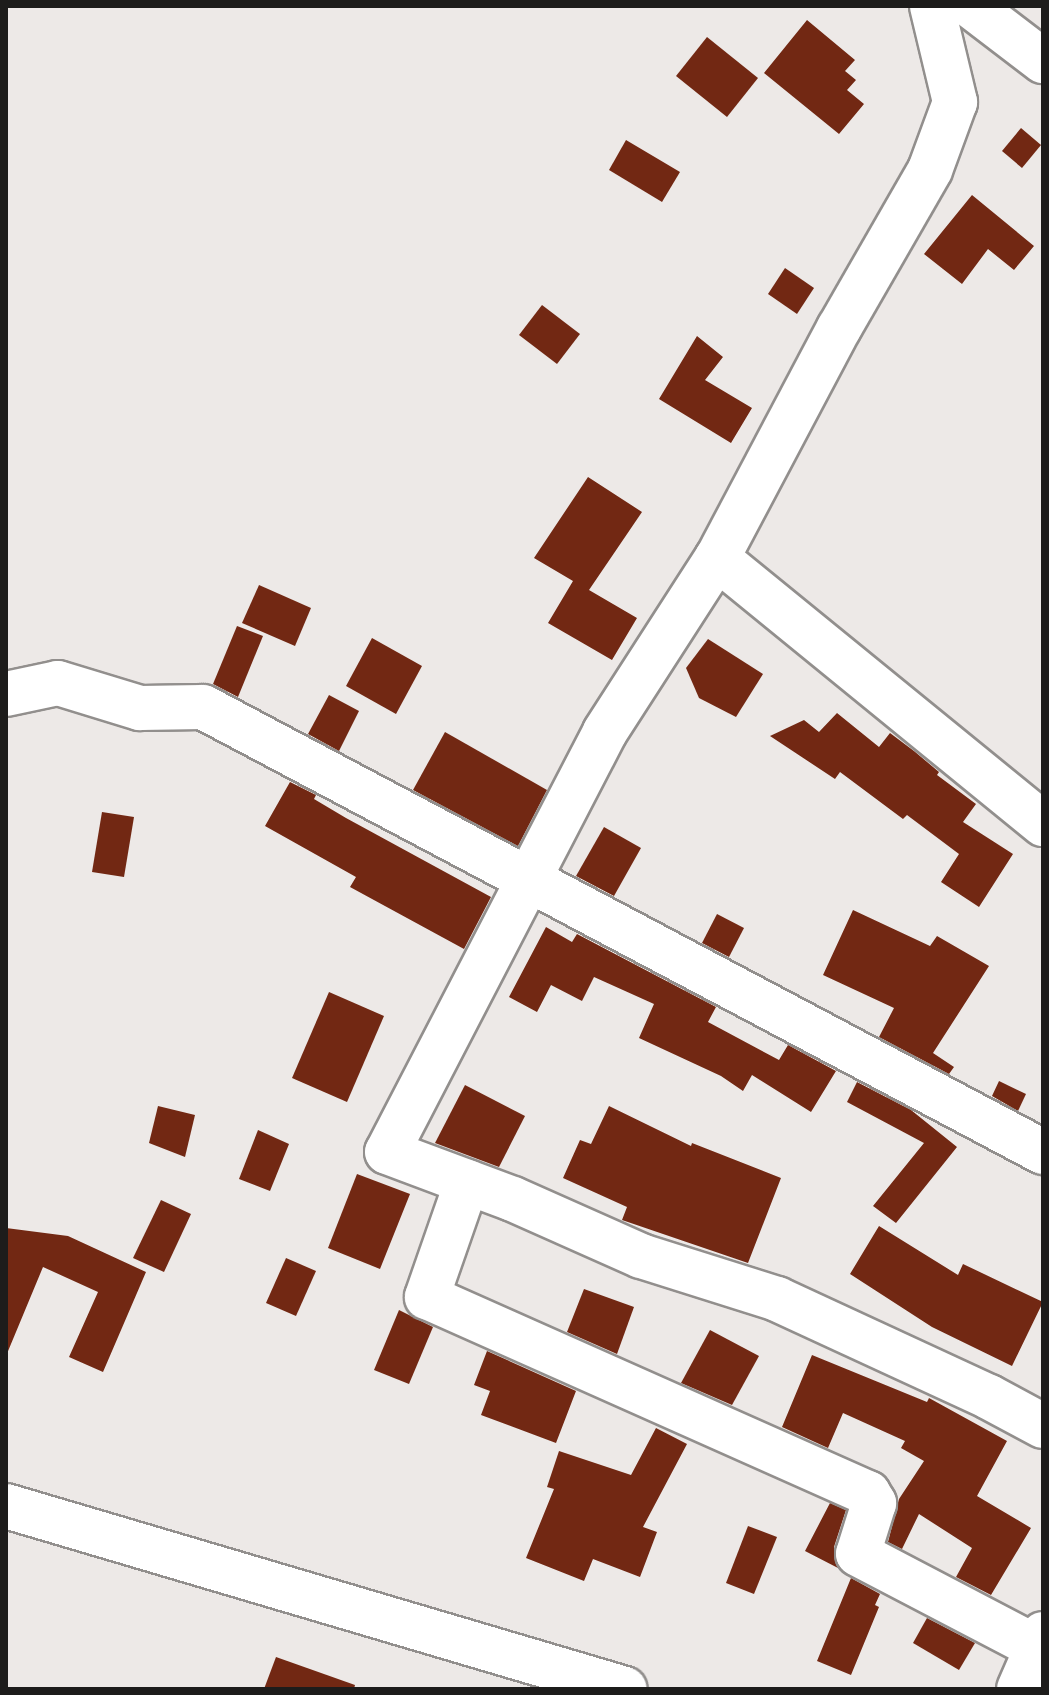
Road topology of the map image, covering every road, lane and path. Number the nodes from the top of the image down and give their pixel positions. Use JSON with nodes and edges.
{"nodes":[{"id":1,"x":932,"y":6,"type":"edge"},
{"id":2,"x":971,"y":6,"type":"edge"},
{"id":3,"x":1043,"y":61,"type":"edge"},
{"id":4,"x":717,"y":558,"type":"junction"},
{"id":5,"x":6,"y":694,"type":"edge"},
{"id":6,"x":1043,"y":824,"type":"edge"},
{"id":7,"x":528,"y":878,"type":"junction"},
{"id":8,"x":1043,"y":1152,"type":"edge"},
{"id":9,"x":467,"y":1182,"type":"junction"},
{"id":10,"x":1043,"y":1426,"type":"edge"},
{"id":11,"x":6,"y":1506,"type":"edge"},
{"id":12,"x":1040,"y":1640,"type":"edge"},
{"id":13,"x":625,"y":1689,"type":"edge"},
{"id":14,"x":1019,"y":1689,"type":"edge"}],
"edges":[{"from":1,"to":4,"type":"street"},
{"from":2,"to":3,"type":"street"},
{"from":4,"to":6,"type":"street"},
{"from":4,"to":7,"type":"street"},
{"from":5,"to":7,"type":"street"},
{"from":7,"to":8,"type":"street"},
{"from":7,"to":9,"type":"street"},
{"from":9,"to":10,"type":"street"},
{"from":9,"to":12,"type":"street"},
{"from":11,"to":13,"type":"street"},
{"from":12,"to":14,"type":"street"}]}
